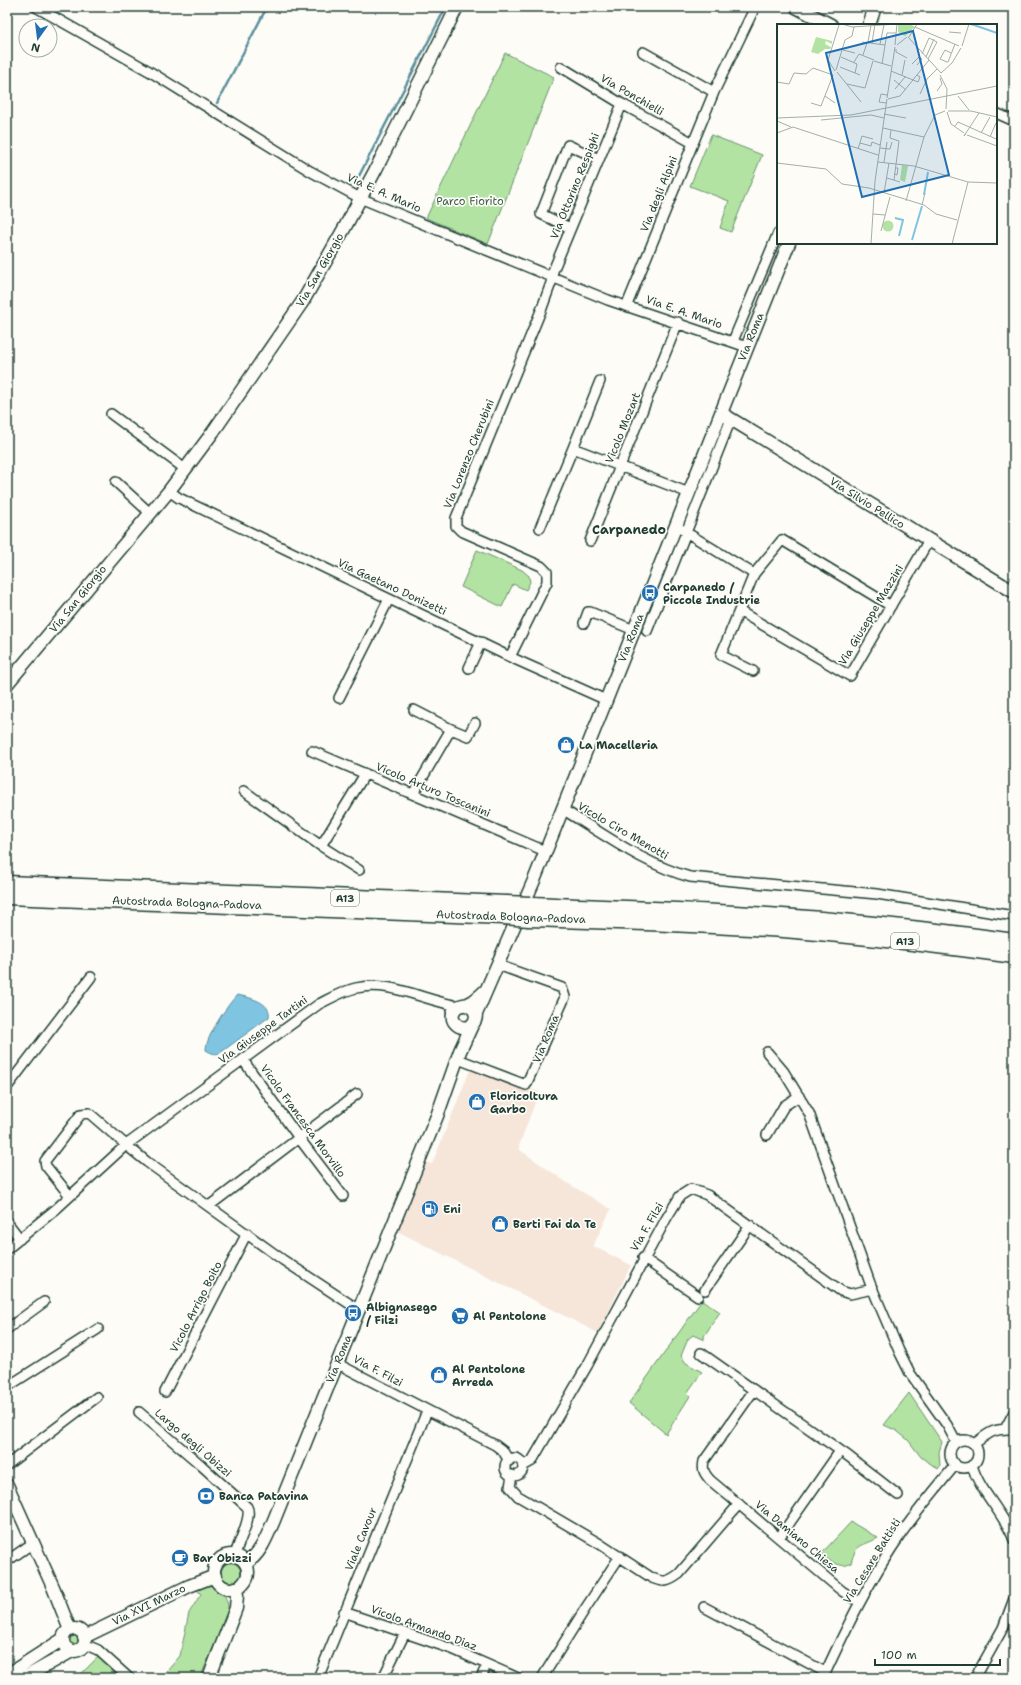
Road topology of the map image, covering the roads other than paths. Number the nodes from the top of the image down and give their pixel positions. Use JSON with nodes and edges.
{"nodes":[{"id":1,"x":36,"y":7,"type":"edge"},
{"id":2,"x":457,"y":7,"type":"edge"},
{"id":3,"x":754,"y":7,"type":"edge"},
{"id":4,"x":796,"y":7,"type":"edge"},
{"id":5,"x":875,"y":7,"type":"edge"},
{"id":6,"x":829,"y":24,"type":"edge"},
{"id":7,"x":869,"y":24,"type":"edge"},
{"id":8,"x":643,"y":52,"type":"dead end"},
{"id":9,"x":561,"y":67,"type":"dead end"},
{"id":10,"x":714,"y":92,"type":"junction"},
{"id":11,"x":622,"y":104,"type":"junction"},
{"id":12,"x":997,"y":113,"type":"edge"},
{"id":13,"x":1014,"y":121,"type":"edge"},
{"id":14,"x":692,"y":143,"type":"junction"},
{"id":15,"x":599,"y":159,"type":"junction"},
{"id":16,"x":360,"y":198,"type":"junction"},
{"id":17,"x":570,"y":228,"type":"junction"},
{"id":18,"x":777,"y":235,"type":"edge"},
{"id":19,"x":789,"y":244,"type":"edge"},
{"id":20,"x":552,"y":277,"type":"junction"},
{"id":21,"x":627,"y":306,"type":"junction"},
{"id":22,"x":678,"y":322,"type":"junction"},
{"id":23,"x":733,"y":341,"type":"junction"},
{"id":24,"x":747,"y":347,"type":"junction"},
{"id":25,"x":600,"y":381,"type":"dead end"},
{"id":26,"x":111,"y":414,"type":"dead end"},
{"id":27,"x":726,"y":416,"type":"junction"},
{"id":28,"x":573,"y":448,"type":"junction"},
{"id":29,"x":620,"y":467,"type":"junction"},
{"id":30,"x":185,"y":469,"type":"junction"},
{"id":31,"x":116,"y":482,"type":"dead end"},
{"id":32,"x":169,"y":491,"type":"junction"},
{"id":33,"x":689,"y":493,"type":"junction"},
{"id":34,"x":150,"y":513,"type":"junction"},
{"id":35,"x":540,"y":528,"type":"dead end"},
{"id":36,"x":681,"y":528,"type":"junction"},
{"id":37,"x":929,"y":540,"type":"junction"},
{"id":38,"x":590,"y":541,"type":"dead end"},
{"id":39,"x":754,"y":574,"type":"junction"},
{"id":40,"x":1014,"y":592,"type":"edge"},
{"id":41,"x":389,"y":599,"type":"junction"},
{"id":42,"x":891,"y":606,"type":"junction"},
{"id":43,"x":739,"y":611,"type":"junction"},
{"id":44,"x":584,"y":623,"type":"dead end"},
{"id":45,"x":634,"y":630,"type":"junction"},
{"id":46,"x":647,"y":631,"type":"dead end"},
{"id":47,"x":481,"y":642,"type":"junction"},
{"id":48,"x":510,"y":657,"type":"junction"},
{"id":49,"x":469,"y":668,"type":"dead end"},
{"id":50,"x":753,"y":671,"type":"dead end"},
{"id":51,"x":7,"y":684,"type":"edge"},
{"id":52,"x":339,"y":698,"type":"dead end"},
{"id":53,"x":606,"y":700,"type":"junction"},
{"id":54,"x":414,"y":710,"type":"dead end"},
{"id":55,"x":475,"y":723,"type":"dead end"},
{"id":56,"x":451,"y":729,"type":"junction"},
{"id":57,"x":312,"y":751,"type":"dead end"},
{"id":58,"x":364,"y":774,"type":"junction"},
{"id":59,"x":244,"y":791,"type":"dead end"},
{"id":60,"x":413,"y":794,"type":"junction"},
{"id":61,"x":562,"y":809,"type":"junction"},
{"id":62,"x":321,"y":846,"type":"junction"},
{"id":63,"x":545,"y":851,"type":"junction"},
{"id":64,"x":359,"y":870,"type":"dead end"},
{"id":65,"x":7,"y":884,"type":"edge"},
{"id":66,"x":7,"y":896,"type":"edge"},
{"id":67,"x":505,"y":910,"type":"junction"},
{"id":68,"x":530,"y":912,"type":"junction"},
{"id":69,"x":1014,"y":916,"type":"edge"},
{"id":70,"x":1014,"y":942,"type":"edge"},
{"id":71,"x":1014,"y":955,"type":"edge"},
{"id":72,"x":498,"y":965,"type":"junction"},
{"id":73,"x":91,"y":977,"type":"dead end"},
{"id":74,"x":488,"y":988,"type":"junction"},
{"id":75,"x":433,"y":1001,"type":"junction"},
{"id":76,"x":462,"y":1005,"type":"junction"},
{"id":77,"x":474,"y":1020,"type":"junction"},
{"id":78,"x":455,"y":1022,"type":"junction"},
{"id":79,"x":767,"y":1052,"type":"dead end"},
{"id":80,"x":459,"y":1055,"type":"junction"},
{"id":81,"x":243,"y":1060,"type":"junction"},
{"id":82,"x":7,"y":1087,"type":"edge"},
{"id":83,"x":357,"y":1094,"type":"dead end"},
{"id":84,"x":799,"y":1096,"type":"junction"},
{"id":85,"x":767,"y":1135,"type":"dead end"},
{"id":86,"x":299,"y":1138,"type":"junction"},
{"id":87,"x":126,"y":1146,"type":"junction"},
{"id":88,"x":70,"y":1196,"type":"junction"},
{"id":89,"x":223,"y":1196,"type":"junction"},
{"id":90,"x":343,"y":1196,"type":"dead end"},
{"id":91,"x":210,"y":1206,"type":"junction"},
{"id":92,"x":222,"y":1215,"type":"junction"},
{"id":93,"x":7,"y":1222,"type":"edge"},
{"id":94,"x":750,"y":1225,"type":"junction"},
{"id":95,"x":247,"y":1233,"type":"junction"},
{"id":96,"x":20,"y":1239,"type":"junction"},
{"id":97,"x":7,"y":1249,"type":"edge"},
{"id":98,"x":643,"y":1258,"type":"junction"},
{"id":99,"x":873,"y":1289,"type":"junction"},
{"id":100,"x":44,"y":1302,"type":"dead end"},
{"id":101,"x":359,"y":1310,"type":"junction"},
{"id":102,"x":7,"y":1329,"type":"edge"},
{"id":103,"x":98,"y":1329,"type":"dead end"},
{"id":104,"x":701,"y":1352,"type":"dead end"},
{"id":105,"x":338,"y":1364,"type":"junction"},
{"id":106,"x":7,"y":1388,"type":"edge"},
{"id":107,"x":754,"y":1390,"type":"junction"},
{"id":108,"x":166,"y":1392,"type":"dead end"},
{"id":109,"x":97,"y":1397,"type":"dead end"},
{"id":110,"x":427,"y":1410,"type":"junction"},
{"id":111,"x":138,"y":1412,"type":"dead end"},
{"id":112,"x":1014,"y":1412,"type":"edge"},
{"id":113,"x":1009,"y":1429,"type":"edge"},
{"id":114,"x":956,"y":1442,"type":"junction"},
{"id":115,"x":974,"y":1444,"type":"junction"},
{"id":116,"x":840,"y":1451,"type":"junction"},
{"id":117,"x":509,"y":1461,"type":"junction"},
{"id":118,"x":7,"y":1465,"type":"edge"},
{"id":119,"x":972,"y":1465,"type":"junction"},
{"id":120,"x":523,"y":1466,"type":"junction"},
{"id":121,"x":957,"y":1466,"type":"junction"},
{"id":122,"x":512,"y":1476,"type":"junction"},
{"id":123,"x":8,"y":1488,"type":"edge"},
{"id":124,"x":898,"y":1495,"type":"dead end"},
{"id":125,"x":739,"y":1504,"type":"junction"},
{"id":126,"x":779,"y":1538,"type":"junction"},
{"id":127,"x":1014,"y":1540,"type":"edge"},
{"id":128,"x":33,"y":1543,"type":"junction"},
{"id":129,"x":235,"y":1556,"type":"junction"},
{"id":130,"x":620,"y":1556,"type":"junction"},
{"id":131,"x":7,"y":1561,"type":"edge"},
{"id":132,"x":246,"y":1564,"type":"junction"},
{"id":133,"x":215,"y":1576,"type":"junction"},
{"id":134,"x":235,"y":1588,"type":"junction"},
{"id":135,"x":1014,"y":1600,"type":"edge"},
{"id":136,"x":859,"y":1602,"type":"junction"},
{"id":137,"x":704,"y":1607,"type":"dead end"},
{"id":138,"x":344,"y":1612,"type":"junction"},
{"id":139,"x":404,"y":1633,"type":"junction"},
{"id":140,"x":67,"y":1634,"type":"junction"},
{"id":141,"x":84,"y":1640,"type":"junction"},
{"id":142,"x":72,"y":1651,"type":"junction"},
{"id":143,"x":7,"y":1675,"type":"edge"},
{"id":144,"x":824,"y":1675,"type":"edge"},
{"id":145,"x":24,"y":1678,"type":"edge"},
{"id":146,"x":129,"y":1678,"type":"edge"},
{"id":147,"x":208,"y":1678,"type":"edge"},
{"id":148,"x":318,"y":1678,"type":"edge"},
{"id":149,"x":383,"y":1678,"type":"edge"},
{"id":150,"x":518,"y":1678,"type":"edge"},
{"id":151,"x":542,"y":1678,"type":"edge"},
{"id":152,"x":975,"y":1678,"type":"edge"}],
"edges":[{"from":1,"to":16,"type":"street","name":"Via E. A. Mario"},
{"from":2,"to":16,"type":"main road","name":"Via San Giorgio"},
{"from":3,"to":10,"type":"street","name":"Via degli Alpini"},
{"from":4,"to":6,"type":"main road"},
{"from":5,"to":7,"type":"main road"},
{"from":8,"to":10,"type":"street"},
{"from":9,"to":11,"type":"street","name":"Via Ponchielli"},
{"from":10,"to":14,"type":"street","name":"Via degli Alpini"},
{"from":11,"to":14,"type":"street","name":"Via Ponchielli"},
{"from":11,"to":15,"type":"street","name":"Via Ottorino Respighi"},
{"from":12,"to":13,"type":"street"},
{"from":14,"to":21,"type":"street","name":"Via degli Alpini"},
{"from":15,"to":17,"type":"street","name":"Via Ottorino Respighi"},
{"from":15,"to":17,"type":"street"},
{"from":16,"to":20,"type":"street","name":"Via E. A. Mario"},
{"from":16,"to":30,"type":"main road","name":"Via San Giorgio"},
{"from":17,"to":20,"type":"street","name":"Via Ottorino Respighi"},
{"from":18,"to":23,"type":"street","name":"Via Roma"},
{"from":19,"to":24,"type":"main road","name":"Via Roma"},
{"from":20,"to":21,"type":"street","name":"Via E. A. Mario"},
{"from":20,"to":48,"type":"street","name":"Via Lorenzo Cherubini"},
{"from":21,"to":22,"type":"street","name":"Via E. A. Mario"},
{"from":22,"to":23,"type":"street","name":"Via E. A. Mario"},
{"from":22,"to":29,"type":"street","name":"Vicolo Mozart"},
{"from":23,"to":24,"type":"street","name":"Via E. A. Mario"},
{"from":24,"to":27,"type":"main road","name":"Via Roma"},
{"from":25,"to":28,"type":"street"},
{"from":26,"to":30,"type":"street"},
{"from":27,"to":33,"type":"main road","name":"Via Roma"},
{"from":27,"to":36,"type":"street","name":"Via Roma"},
{"from":27,"to":37,"type":"main road","name":"Via Silvio Pellico"},
{"from":28,"to":29,"type":"street"},
{"from":28,"to":35,"type":"street"},
{"from":29,"to":33,"type":"street"},
{"from":29,"to":38,"type":"street","name":"Vicolo Mozart"},
{"from":30,"to":32,"type":"main road","name":"Via San Giorgio"},
{"from":31,"to":34,"type":"street"},
{"from":32,"to":34,"type":"main road","name":"Via San Giorgio"},
{"from":32,"to":41,"type":"street","name":"Via Gaetano Donizetti"},
{"from":33,"to":36,"type":"main road","name":"Via Roma"},
{"from":34,"to":51,"type":"main road","name":"Via San Giorgio"},
{"from":36,"to":39,"type":"street"},
{"from":36,"to":45,"type":"main road","name":"Via Roma"},
{"from":36,"to":46,"type":"street","name":"Via Roma"},
{"from":37,"to":40,"type":"main road","name":"Via Silvio Pellico"},
{"from":37,"to":42,"type":"street","name":"Via Giuseppe Mazzini"},
{"from":39,"to":42,"type":"street"},
{"from":39,"to":43,"type":"street"},
{"from":41,"to":47,"type":"street","name":"Via Gaetano Donizetti"},
{"from":41,"to":52,"type":"street"},
{"from":42,"to":43,"type":"street","name":"Via Giuseppe Mazzini"},
{"from":43,"to":50,"type":"street"},
{"from":44,"to":45,"type":"street"},
{"from":45,"to":53,"type":"main road","name":"Via Roma"},
{"from":47,"to":48,"type":"street","name":"Via Gaetano Donizetti"},
{"from":47,"to":49,"type":"street"},
{"from":48,"to":53,"type":"street","name":"Via Gaetano Donizetti"},
{"from":53,"to":61,"type":"main road","name":"Via Roma"},
{"from":54,"to":56,"type":"street"},
{"from":55,"to":56,"type":"street"},
{"from":56,"to":60,"type":"street"},
{"from":57,"to":58,"type":"street","name":"Vicolo Arturo Toscanini"},
{"from":58,"to":60,"type":"street","name":"Vicolo Arturo Toscanini"},
{"from":58,"to":62,"type":"street"},
{"from":59,"to":62,"type":"street"},
{"from":60,"to":63,"type":"street","name":"Vicolo Arturo Toscanini"},
{"from":61,"to":63,"type":"main road","name":"Via Roma"},
{"from":61,"to":69,"type":"street","name":"Vicolo Ciro Menotti"},
{"from":62,"to":64,"type":"street"},
{"from":63,"to":72,"type":"main road","name":"Via Roma"},
{"from":65,"to":67,"type":"highway","name":"Autostrada Bologna-Padova","number":"A13"},
{"from":66,"to":67,"type":"highway","name":"Autostrada Bologna-Padova"},
{"from":67,"to":68,"type":"highway","name":"Autostrada Bologna-Padova","bridge":true},
{"from":68,"to":70,"type":"highway","name":"Autostrada Bologna-Padova","number":"A13"},
{"from":68,"to":71,"type":"highway","name":"Autostrada Bologna-Padova","number":"A13"},
{"from":72,"to":74,"type":"main road","name":"Via Roma"},
{"from":72,"to":80,"type":"street","name":"Via Roma"},
{"from":73,"to":82,"type":"street"},
{"from":74,"to":76,"type":"main road","name":"Via Roma"},
{"from":74,"to":77,"type":"main road","name":"Via Roma"},
{"from":75,"to":76,"type":"street","name":"Via Giuseppe Tartini"},
{"from":75,"to":78,"type":"street","name":"Via Giuseppe Tartini"},
{"from":75,"to":81,"type":"street","name":"Via Giuseppe Tartini"},
{"from":76,"to":77,"type":"main road"},
{"from":76,"to":78,"type":"main road"},
{"from":77,"to":78,"type":"main road"},
{"from":77,"to":80,"type":"main road","name":"Via Roma"},
{"from":78,"to":80,"type":"main road","name":"Via Roma"},
{"from":79,"to":84,"type":"street"},
{"from":80,"to":101,"type":"main road","name":"Via Roma"},
{"from":81,"to":86,"type":"street","name":"Vicolo Francesca Morvillo"},
{"from":81,"to":87,"type":"street","name":"Via Giuseppe Tartini"},
{"from":83,"to":86,"type":"street"},
{"from":84,"to":85,"type":"street"},
{"from":84,"to":99,"type":"street"},
{"from":86,"to":89,"type":"street"},
{"from":86,"to":90,"type":"street","name":"Vicolo Francesca Morvillo"},
{"from":87,"to":88,"type":"street","name":"Via Giuseppe Tartini"},
{"from":87,"to":88,"type":"street"},
{"from":87,"to":91,"type":"street"},
{"from":88,"to":96,"type":"street","name":"Via Giuseppe Tartini"},
{"from":89,"to":91,"type":"street"},
{"from":89,"to":92,"type":"street"},
{"from":91,"to":92,"type":"street"},
{"from":92,"to":95,"type":"street"},
{"from":93,"to":96,"type":"street"},
{"from":94,"to":98,"type":"street"},
{"from":94,"to":98,"type":"street","name":"Via F. Filzi"},
{"from":94,"to":99,"type":"street","name":"Via F. Filzi"},
{"from":95,"to":101,"type":"street"},
{"from":95,"to":108,"type":"street","name":"Vicolo Arrigo Boito"},
{"from":96,"to":97,"type":"street","name":"Via Giuseppe Tartini"},
{"from":98,"to":120,"type":"street","name":"Via F. Filzi"},
{"from":99,"to":114,"type":"street"},
{"from":100,"to":102,"type":"street"},
{"from":101,"to":105,"type":"main road","name":"Via Roma"},
{"from":103,"to":106,"type":"street"},
{"from":104,"to":107,"type":"street"},
{"from":105,"to":110,"type":"street","name":"Via F. Filzi"},
{"from":105,"to":132,"type":"main road","name":"Via Roma"},
{"from":107,"to":116,"type":"street"},
{"from":107,"to":125,"type":"street","name":"Via Damiano Chiesa"},
{"from":109,"to":118,"type":"street"},
{"from":110,"to":117,"type":"street","name":"Via F. Filzi"},
{"from":110,"to":138,"type":"street","name":"Viale Cavour"},
{"from":111,"to":129,"type":"street","name":"Largo degli Obizzi"},
{"from":112,"to":113,"type":"street"},
{"from":113,"to":115,"type":"street"},
{"from":114,"to":115,"type":"street"},
{"from":114,"to":121,"type":"street"},
{"from":115,"to":119,"type":"street"},
{"from":116,"to":124,"type":"street"},
{"from":116,"to":126,"type":"street"},
{"from":117,"to":120,"type":"street"},
{"from":117,"to":122,"type":"street"},
{"from":119,"to":121,"type":"street"},
{"from":119,"to":127,"type":"street"},
{"from":120,"to":122,"type":"street"},
{"from":121,"to":136,"type":"street","name":"Via Cesare Battisti"},
{"from":122,"to":130,"type":"street","name":"Via Damiano Chiesa"},
{"from":123,"to":128,"type":"main road"},
{"from":125,"to":126,"type":"street","name":"Via Damiano Chiesa"},
{"from":125,"to":130,"type":"street","name":"Via Damiano Chiesa"},
{"from":126,"to":136,"type":"street","name":"Via Damiano Chiesa"},
{"from":128,"to":131,"type":"street"},
{"from":128,"to":140,"type":"main road"},
{"from":129,"to":132,"type":"main road"},
{"from":129,"to":133,"type":"main road"},
{"from":130,"to":151,"type":"street"},
{"from":132,"to":134,"type":"main road"},
{"from":133,"to":134,"type":"main road"},
{"from":133,"to":141,"type":"main road","name":"Via XVI Marzo"},
{"from":134,"to":147,"type":"main road"},
{"from":135,"to":152,"type":"street"},
{"from":136,"to":144,"type":"street","name":"Via Cesare Battisti"},
{"from":137,"to":144,"type":"street"},
{"from":138,"to":139,"type":"street","name":"Vicolo Armando Diaz"},
{"from":138,"to":148,"type":"street","name":"Viale Cavour"},
{"from":139,"to":149,"type":"street"},
{"from":139,"to":150,"type":"street","name":"Vicolo Armando Diaz"},
{"from":140,"to":141,"type":"main road"},
{"from":140,"to":142,"type":"main road"},
{"from":140,"to":143,"type":"main road"},
{"from":141,"to":142,"type":"main road"},
{"from":141,"to":146,"type":"street"},
{"from":142,"to":145,"type":"main road"}]}
